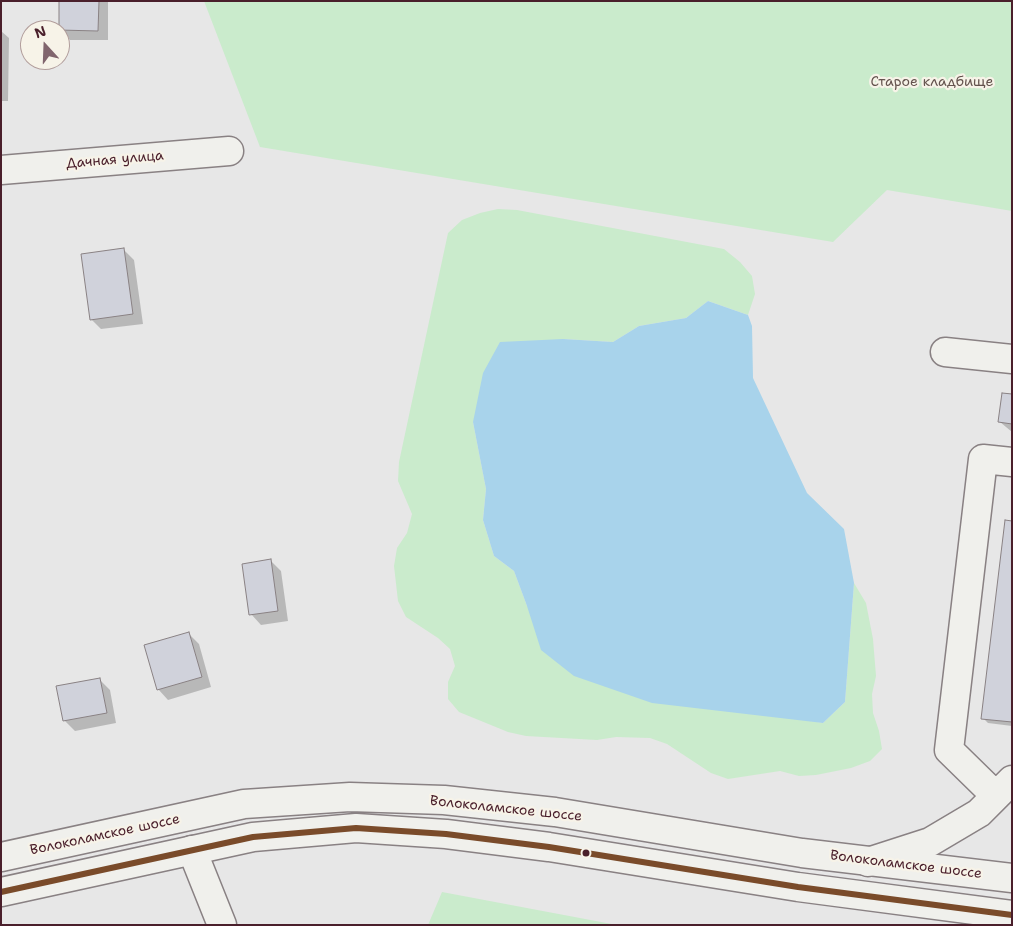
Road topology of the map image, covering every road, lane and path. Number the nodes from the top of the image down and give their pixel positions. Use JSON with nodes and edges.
{"nodes":[{"id":1,"x":229,"y":151,"type":"dead end"},
{"id":2,"x":1,"y":170,"type":"edge"},
{"id":3,"x":946,"y":352,"type":"dead end"},
{"id":4,"x":1012,"y":359,"type":"edge"},
{"id":5,"x":1012,"y":462,"type":"edge"},
{"id":6,"x":1004,"y":788,"type":"edge"},
{"id":7,"x":192,"y":850,"type":"junction"},
{"id":8,"x":1,"y":858,"type":"edge"},
{"id":9,"x":868,"y":862,"type":"junction"},
{"id":10,"x":1012,"y":878,"type":"edge"},
{"id":11,"x":1,"y":892,"type":"edge"},
{"id":12,"x":1012,"y":915,"type":"edge"},
{"id":13,"x":222,"y":925,"type":"edge"}],
"edges":[{"from":1,"to":2,"type":"main road","name":"Дачная улица"},
{"from":3,"to":4,"type":"main road"},
{"from":5,"to":6,"type":"main road"},
{"from":6,"to":9,"type":"main road"},
{"from":7,"to":11,"type":"main road"},
{"from":7,"to":12,"type":"main road"},
{"from":7,"to":13,"type":"main road"},
{"from":8,"to":9,"type":"main road","name":"Волоколамское шоссе"},
{"from":9,"to":10,"type":"main road","name":"Волоколамское шоссе"}]}
